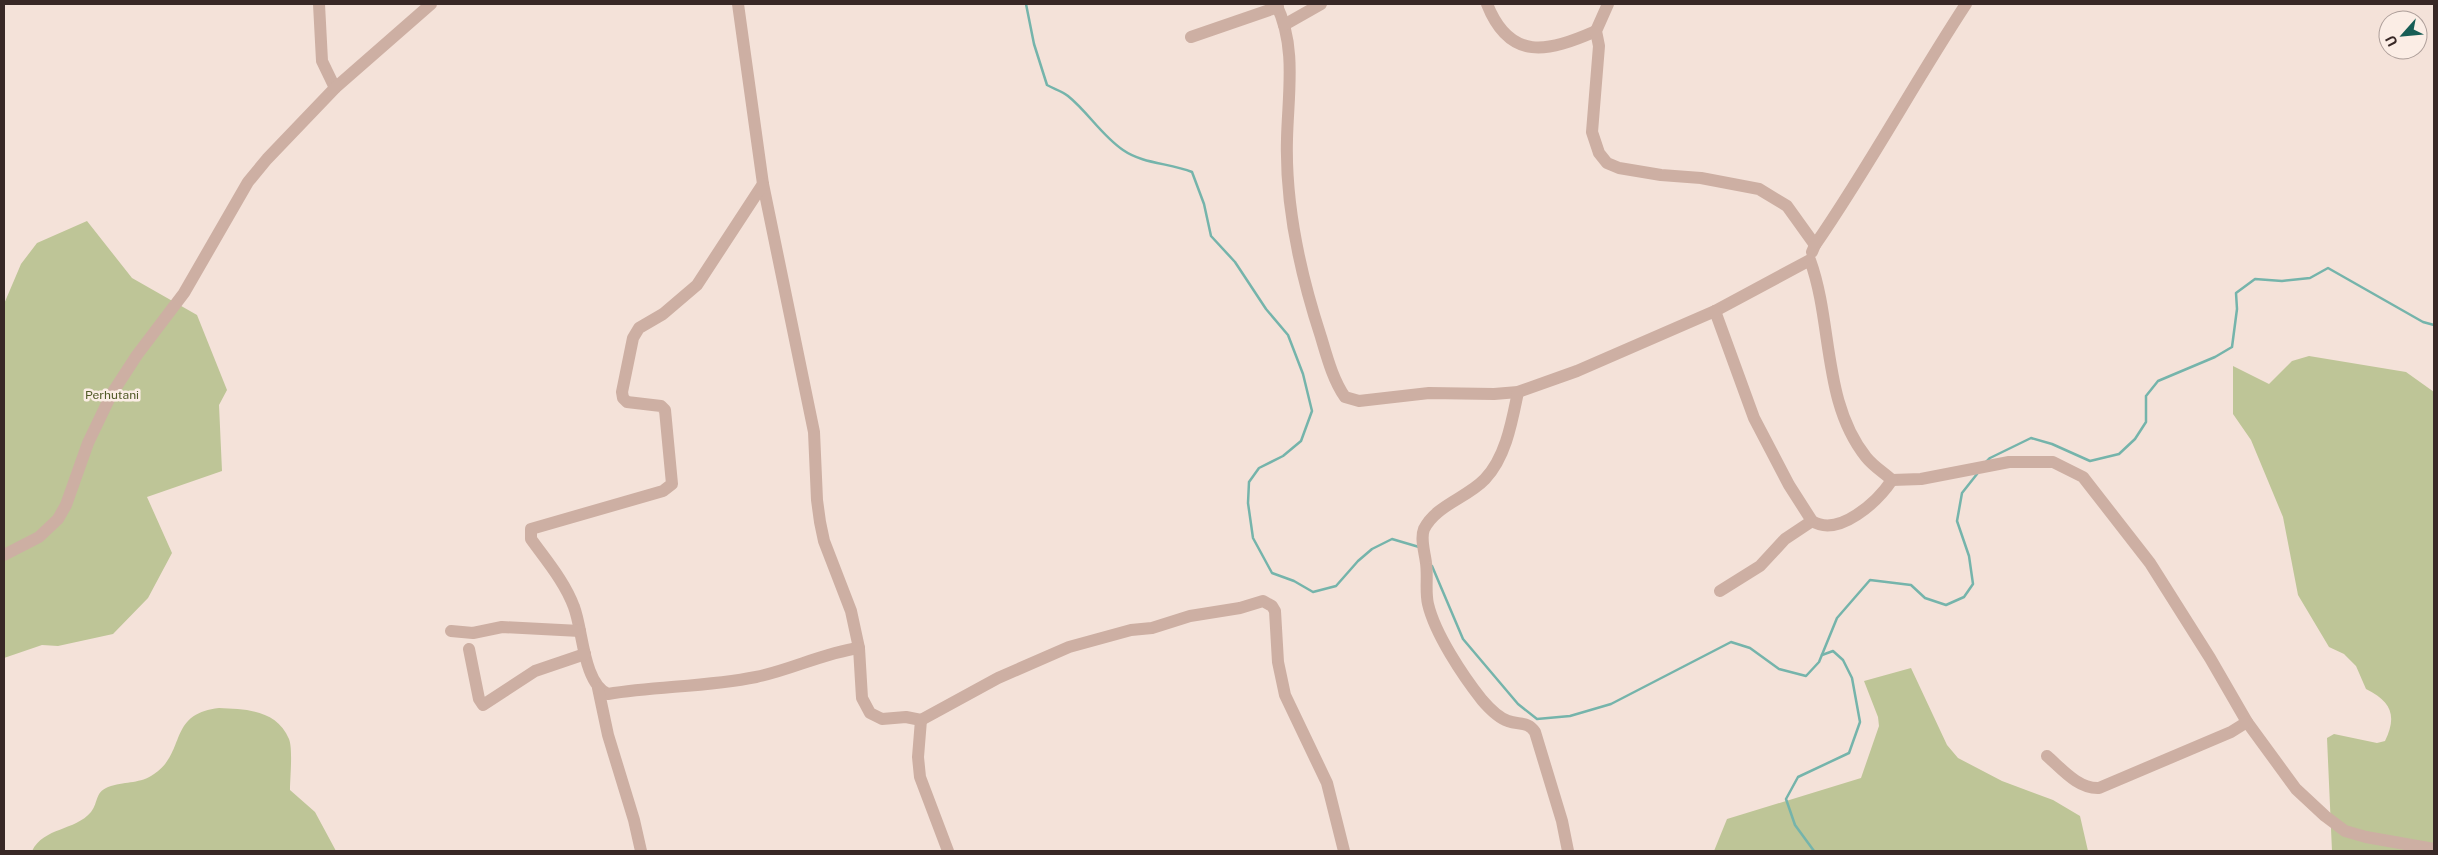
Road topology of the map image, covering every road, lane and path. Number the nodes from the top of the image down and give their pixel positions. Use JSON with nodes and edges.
{"nodes":[{"id":1,"x":319,"y":4,"type":"edge"},
{"id":2,"x":431,"y":4,"type":"edge"},
{"id":3,"x":738,"y":4,"type":"edge"},
{"id":4,"x":1321,"y":4,"type":"edge"},
{"id":5,"x":1487,"y":4,"type":"edge"},
{"id":6,"x":1608,"y":4,"type":"edge"},
{"id":7,"x":1966,"y":4,"type":"edge"},
{"id":8,"x":1277,"y":6,"type":"edge"},
{"id":9,"x":1284,"y":24,"type":"junction"},
{"id":10,"x":1596,"y":31,"type":"junction"},
{"id":11,"x":1191,"y":38,"type":"dead end"},
{"id":12,"x":335,"y":88,"type":"junction"},
{"id":13,"x":763,"y":184,"type":"junction"},
{"id":14,"x":1814,"y":245,"type":"junction"},
{"id":15,"x":1810,"y":260,"type":"junction"},
{"id":16,"x":1716,"y":311,"type":"junction"},
{"id":17,"x":1518,"y":392,"type":"junction"},
{"id":18,"x":1892,"y":480,"type":"junction"},
{"id":19,"x":1812,"y":520,"type":"junction"},
{"id":20,"x":4,"y":555,"type":"edge"},
{"id":21,"x":1720,"y":590,"type":"dead end"},
{"id":22,"x":451,"y":631,"type":"dead end"},
{"id":23,"x":580,"y":631,"type":"junction"},
{"id":24,"x":859,"y":648,"type":"junction"},
{"id":25,"x":470,"y":649,"type":"dead end"},
{"id":26,"x":584,"y":654,"type":"junction"},
{"id":27,"x":598,"y":688,"type":"junction"},
{"id":28,"x":921,"y":720,"type":"junction"},
{"id":29,"x":2248,"y":722,"type":"junction"},
{"id":30,"x":2047,"y":756,"type":"dead end"},
{"id":31,"x":2434,"y":849,"type":"edge"},
{"id":32,"x":641,"y":851,"type":"edge"},
{"id":33,"x":948,"y":851,"type":"edge"},
{"id":34,"x":1344,"y":851,"type":"edge"},
{"id":35,"x":1568,"y":851,"type":"edge"}],
"edges":[{"from":1,"to":12,"type":"street"},
{"from":2,"to":12,"type":"street"},
{"from":3,"to":13,"type":"street"},
{"from":4,"to":9,"type":"street"},
{"from":5,"to":10,"type":"street"},
{"from":6,"to":10,"type":"street"},
{"from":7,"to":14,"type":"street"},
{"from":8,"to":9,"type":"street"},
{"from":8,"to":11,"type":"street"},
{"from":9,"to":17,"type":"street"},
{"from":10,"to":14,"type":"street"},
{"from":12,"to":20,"type":"street"},
{"from":13,"to":23,"type":"street"},
{"from":13,"to":24,"type":"street"},
{"from":14,"to":15,"type":"street"},
{"from":15,"to":16,"type":"street"},
{"from":15,"to":18,"type":"street"},
{"from":16,"to":17,"type":"street"},
{"from":16,"to":19,"type":"street"},
{"from":17,"to":35,"type":"street"},
{"from":18,"to":19,"type":"street"},
{"from":18,"to":29,"type":"street"},
{"from":19,"to":21,"type":"street"},
{"from":22,"to":23,"type":"street"},
{"from":23,"to":26,"type":"street"},
{"from":24,"to":27,"type":"street"},
{"from":24,"to":28,"type":"street"},
{"from":25,"to":26,"type":"street"},
{"from":26,"to":27,"type":"street"},
{"from":27,"to":32,"type":"street"},
{"from":28,"to":33,"type":"street"},
{"from":28,"to":34,"type":"street"},
{"from":29,"to":30,"type":"street"},
{"from":29,"to":31,"type":"street"}]}
